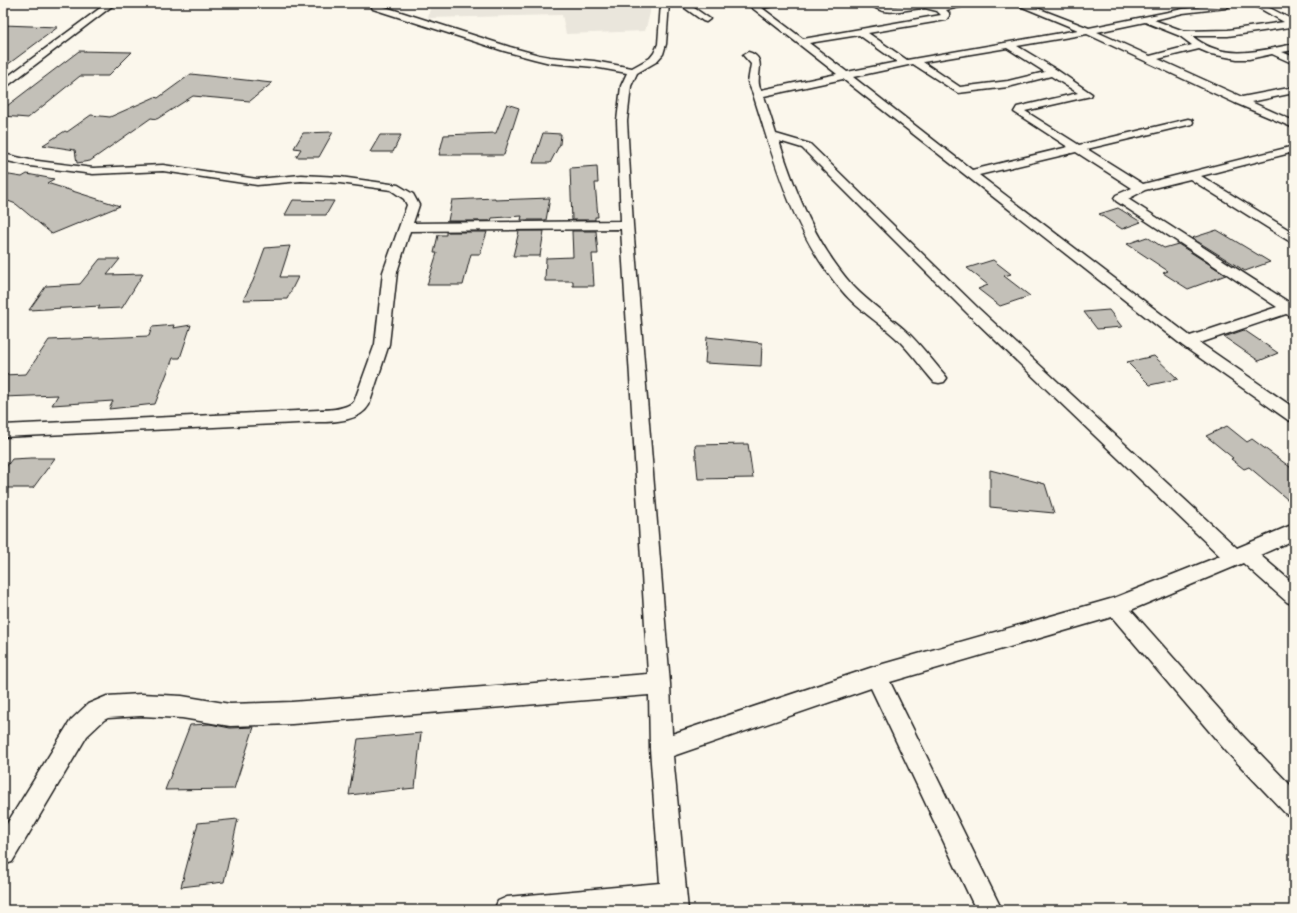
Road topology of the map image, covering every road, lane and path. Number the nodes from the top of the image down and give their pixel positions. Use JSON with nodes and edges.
{"nodes":[{"id":1,"x":112,"y":3,"type":"edge"},
{"id":2,"x":374,"y":3,"type":"edge"},
{"id":3,"x":665,"y":3,"type":"edge"},
{"id":4,"x":682,"y":3,"type":"edge"},
{"id":5,"x":777,"y":3,"type":"edge"},
{"id":6,"x":874,"y":3,"type":"edge"},
{"id":7,"x":966,"y":3,"type":"edge"},
{"id":8,"x":1017,"y":3,"type":"edge"},
{"id":9,"x":1175,"y":3,"type":"edge"},
{"id":10,"x":1230,"y":3,"type":"edge"},
{"id":11,"x":1254,"y":3,"type":"edge"},
{"id":12,"x":752,"y":5,"type":"edge"},
{"id":13,"x":940,"y":9,"type":"junction"},
{"id":14,"x":1183,"y":11,"type":"junction"},
{"id":15,"x":706,"y":19,"type":"dead end"},
{"id":16,"x":1146,"y":19,"type":"junction"},
{"id":17,"x":1088,"y":31,"type":"junction"},
{"id":18,"x":861,"y":32,"type":"junction"},
{"id":19,"x":1183,"y":34,"type":"junction"},
{"id":20,"x":801,"y":42,"type":"junction"},
{"id":21,"x":1009,"y":45,"type":"junction"},
{"id":22,"x":1200,"y":46,"type":"junction"},
{"id":23,"x":1294,"y":47,"type":"edge"},
{"id":24,"x":1273,"y":51,"type":"junction"},
{"id":25,"x":748,"y":55,"type":"dead end"},
{"id":26,"x":1149,"y":59,"type":"junction"},
{"id":27,"x":915,"y":61,"type":"junction"},
{"id":28,"x":1294,"y":61,"type":"edge"},
{"id":29,"x":905,"y":63,"type":"junction"},
{"id":30,"x":632,"y":71,"type":"junction"},
{"id":31,"x":1054,"y":72,"type":"junction"},
{"id":32,"x":844,"y":76,"type":"junction"},
{"id":33,"x":3,"y":86,"type":"edge"},
{"id":34,"x":1294,"y":90,"type":"edge"},
{"id":35,"x":758,"y":94,"type":"junction"},
{"id":36,"x":1238,"y":101,"type":"junction"},
{"id":37,"x":1188,"y":122,"type":"dead end"},
{"id":38,"x":1294,"y":125,"type":"edge"},
{"id":39,"x":772,"y":136,"type":"junction"},
{"id":40,"x":1077,"y":147,"type":"junction"},
{"id":41,"x":1294,"y":149,"type":"edge"},
{"id":42,"x":1279,"y":154,"type":"junction"},
{"id":43,"x":3,"y":157,"type":"edge"},
{"id":44,"x":1294,"y":161,"type":"edge"},
{"id":45,"x":970,"y":174,"type":"junction"},
{"id":46,"x":1193,"y":176,"type":"junction"},
{"id":47,"x":1141,"y":188,"type":"junction"},
{"id":48,"x":627,"y":225,"type":"junction"},
{"id":49,"x":406,"y":227,"type":"junction"},
{"id":50,"x":1294,"y":238,"type":"edge"},
{"id":51,"x":1292,"y":309,"type":"edge"},
{"id":52,"x":1188,"y":342,"type":"junction"},
{"id":53,"x":939,"y":378,"type":"dead end"},
{"id":54,"x":1294,"y":416,"type":"edge"},
{"id":55,"x":3,"y":430,"type":"edge"},
{"id":56,"x":1294,"y":532,"type":"edge"},
{"id":57,"x":1240,"y":556,"type":"junction"},
{"id":58,"x":1294,"y":596,"type":"edge"},
{"id":59,"x":1116,"y":608,"type":"junction"},
{"id":60,"x":876,"y":676,"type":"junction"},
{"id":61,"x":659,"y":684,"type":"junction"},
{"id":62,"x":661,"y":749,"type":"junction"},
{"id":63,"x":1294,"y":806,"type":"edge"},
{"id":64,"x":3,"y":853,"type":"edge"},
{"id":65,"x":675,"y":903,"type":"edge"},
{"id":66,"x":507,"y":910,"type":"edge"},
{"id":67,"x":989,"y":910,"type":"edge"}],
"edges":[{"from":1,"to":33,"type":"street"},
{"from":2,"to":30,"type":"street"},
{"from":3,"to":30,"type":"street"},
{"from":4,"to":15,"type":"street"},
{"from":5,"to":12,"type":"street"},
{"from":6,"to":13,"type":"street"},
{"from":7,"to":13,"type":"street"},
{"from":8,"to":17,"type":"street"},
{"from":9,"to":14,"type":"street"},
{"from":10,"to":14,"type":"street"},
{"from":11,"to":19,"type":"street"},
{"from":12,"to":20,"type":"street"},
{"from":13,"to":18,"type":"street"},
{"from":14,"to":16,"type":"street"},
{"from":16,"to":17,"type":"street"},
{"from":16,"to":19,"type":"street"},
{"from":17,"to":21,"type":"street"},
{"from":17,"to":26,"type":"street"},
{"from":18,"to":20,"type":"street"},
{"from":18,"to":29,"type":"street"},
{"from":19,"to":22,"type":"street"},
{"from":20,"to":32,"type":"street"},
{"from":21,"to":27,"type":"street"},
{"from":21,"to":31,"type":"street"},
{"from":22,"to":24,"type":"street"},
{"from":22,"to":26,"type":"street"},
{"from":23,"to":24,"type":"street"},
{"from":24,"to":28,"type":"street"},
{"from":25,"to":35,"type":"street"},
{"from":26,"to":36,"type":"street"},
{"from":27,"to":29,"type":"street"},
{"from":27,"to":31,"type":"street"},
{"from":29,"to":32,"type":"street"},
{"from":30,"to":48,"type":"street"},
{"from":31,"to":40,"type":"street"},
{"from":32,"to":35,"type":"street"},
{"from":32,"to":45,"type":"street"},
{"from":34,"to":36,"type":"street"},
{"from":35,"to":39,"type":"street"},
{"from":36,"to":38,"type":"street"},
{"from":37,"to":40,"type":"street"},
{"from":39,"to":53,"type":"street"},
{"from":39,"to":57,"type":"street"},
{"from":40,"to":45,"type":"street"},
{"from":40,"to":47,"type":"street"},
{"from":41,"to":42,"type":"street"},
{"from":42,"to":44,"type":"street"},
{"from":42,"to":46,"type":"street"},
{"from":43,"to":49,"type":"street"},
{"from":45,"to":52,"type":"street"},
{"from":46,"to":47,"type":"street"},
{"from":46,"to":50,"type":"street"},
{"from":47,"to":51,"type":"street"},
{"from":48,"to":49,"type":"street"},
{"from":48,"to":61,"type":"street"},
{"from":49,"to":55,"type":"street"},
{"from":51,"to":52,"type":"street"},
{"from":52,"to":54,"type":"street"},
{"from":56,"to":57,"type":"street"},
{"from":57,"to":58,"type":"street"},
{"from":57,"to":59,"type":"street"},
{"from":59,"to":60,"type":"street"},
{"from":59,"to":63,"type":"street"},
{"from":60,"to":62,"type":"street"},
{"from":60,"to":67,"type":"street"},
{"from":61,"to":62,"type":"street"},
{"from":61,"to":64,"type":"street"},
{"from":62,"to":65,"type":"street"},
{"from":65,"to":66,"type":"street"}]}
